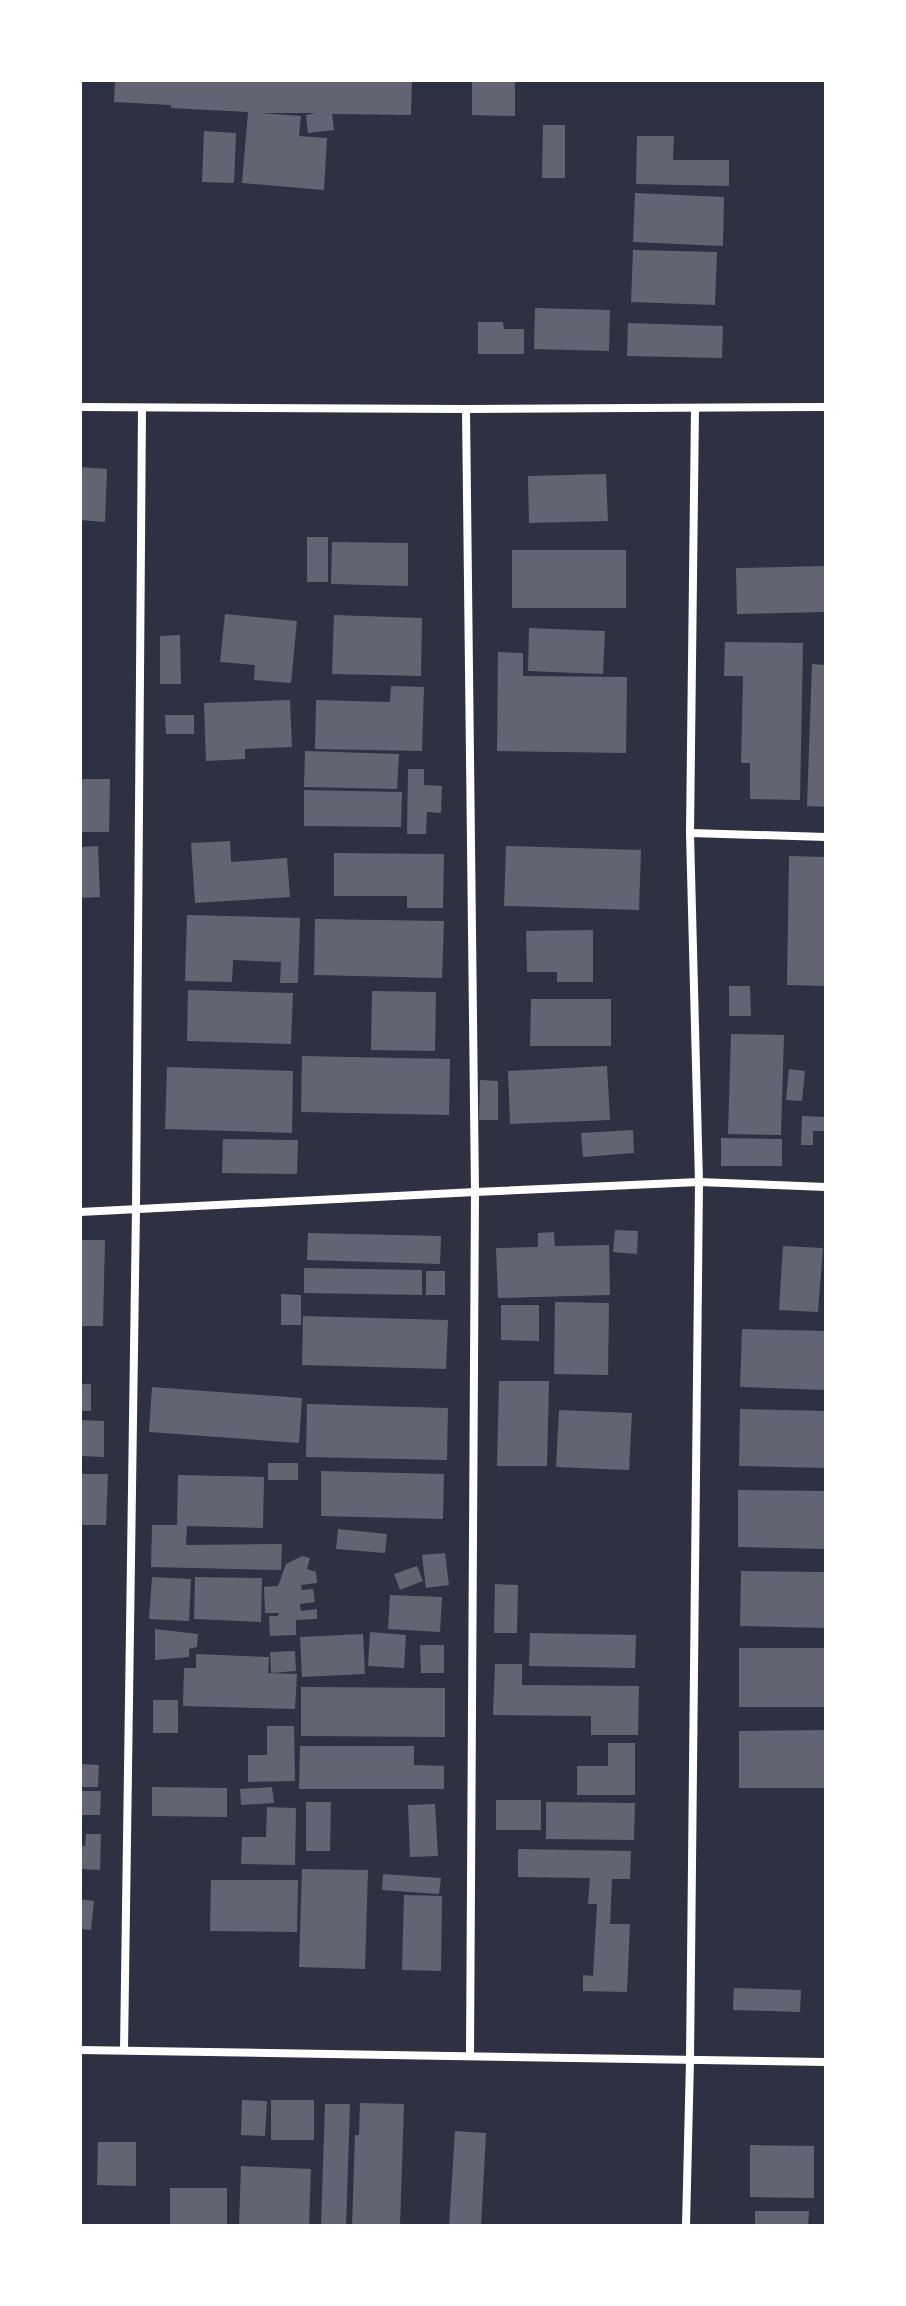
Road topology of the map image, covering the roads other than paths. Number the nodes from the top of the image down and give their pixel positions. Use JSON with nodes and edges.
{"nodes":[{"id":1,"x":80,"y":407,"type":"edge"},
{"id":2,"x":826,"y":407,"type":"edge"},
{"id":3,"x":142,"y":408,"type":"junction"},
{"id":4,"x":695,"y":408,"type":"junction"},
{"id":5,"x":466,"y":409,"type":"junction"},
{"id":6,"x":690,"y":833,"type":"junction"},
{"id":7,"x":826,"y":837,"type":"edge"},
{"id":8,"x":699,"y":1182,"type":"junction"},
{"id":9,"x":826,"y":1187,"type":"edge"},
{"id":10,"x":475,"y":1192,"type":"junction"},
{"id":11,"x":136,"y":1209,"type":"junction"},
{"id":12,"x":80,"y":1212,"type":"edge"},
{"id":13,"x":80,"y":2050,"type":"edge"},
{"id":14,"x":124,"y":2050,"type":"junction"},
{"id":15,"x":470,"y":2055,"type":"junction"},
{"id":16,"x":690,"y":2060,"type":"junction"},
{"id":17,"x":826,"y":2062,"type":"edge"},
{"id":18,"x":686,"y":2226,"type":"edge"}],
"edges":[{"from":1,"to":3,"type":"street"},
{"from":2,"to":4,"type":"street"},
{"from":3,"to":5,"type":"street"},
{"from":3,"to":11,"type":"street"},
{"from":4,"to":5,"type":"street"},
{"from":4,"to":6,"type":"street"},
{"from":5,"to":10,"type":"street"},
{"from":6,"to":7,"type":"street"},
{"from":6,"to":8,"type":"street"},
{"from":8,"to":9,"type":"street"},
{"from":8,"to":10,"type":"street"},
{"from":8,"to":16,"type":"street"},
{"from":10,"to":11,"type":"street"},
{"from":10,"to":15,"type":"street"},
{"from":11,"to":12,"type":"street"},
{"from":11,"to":14,"type":"street"},
{"from":13,"to":14,"type":"street"},
{"from":14,"to":15,"type":"street"},
{"from":15,"to":16,"type":"street"},
{"from":16,"to":17,"type":"street"},
{"from":16,"to":18,"type":"street"}]}
